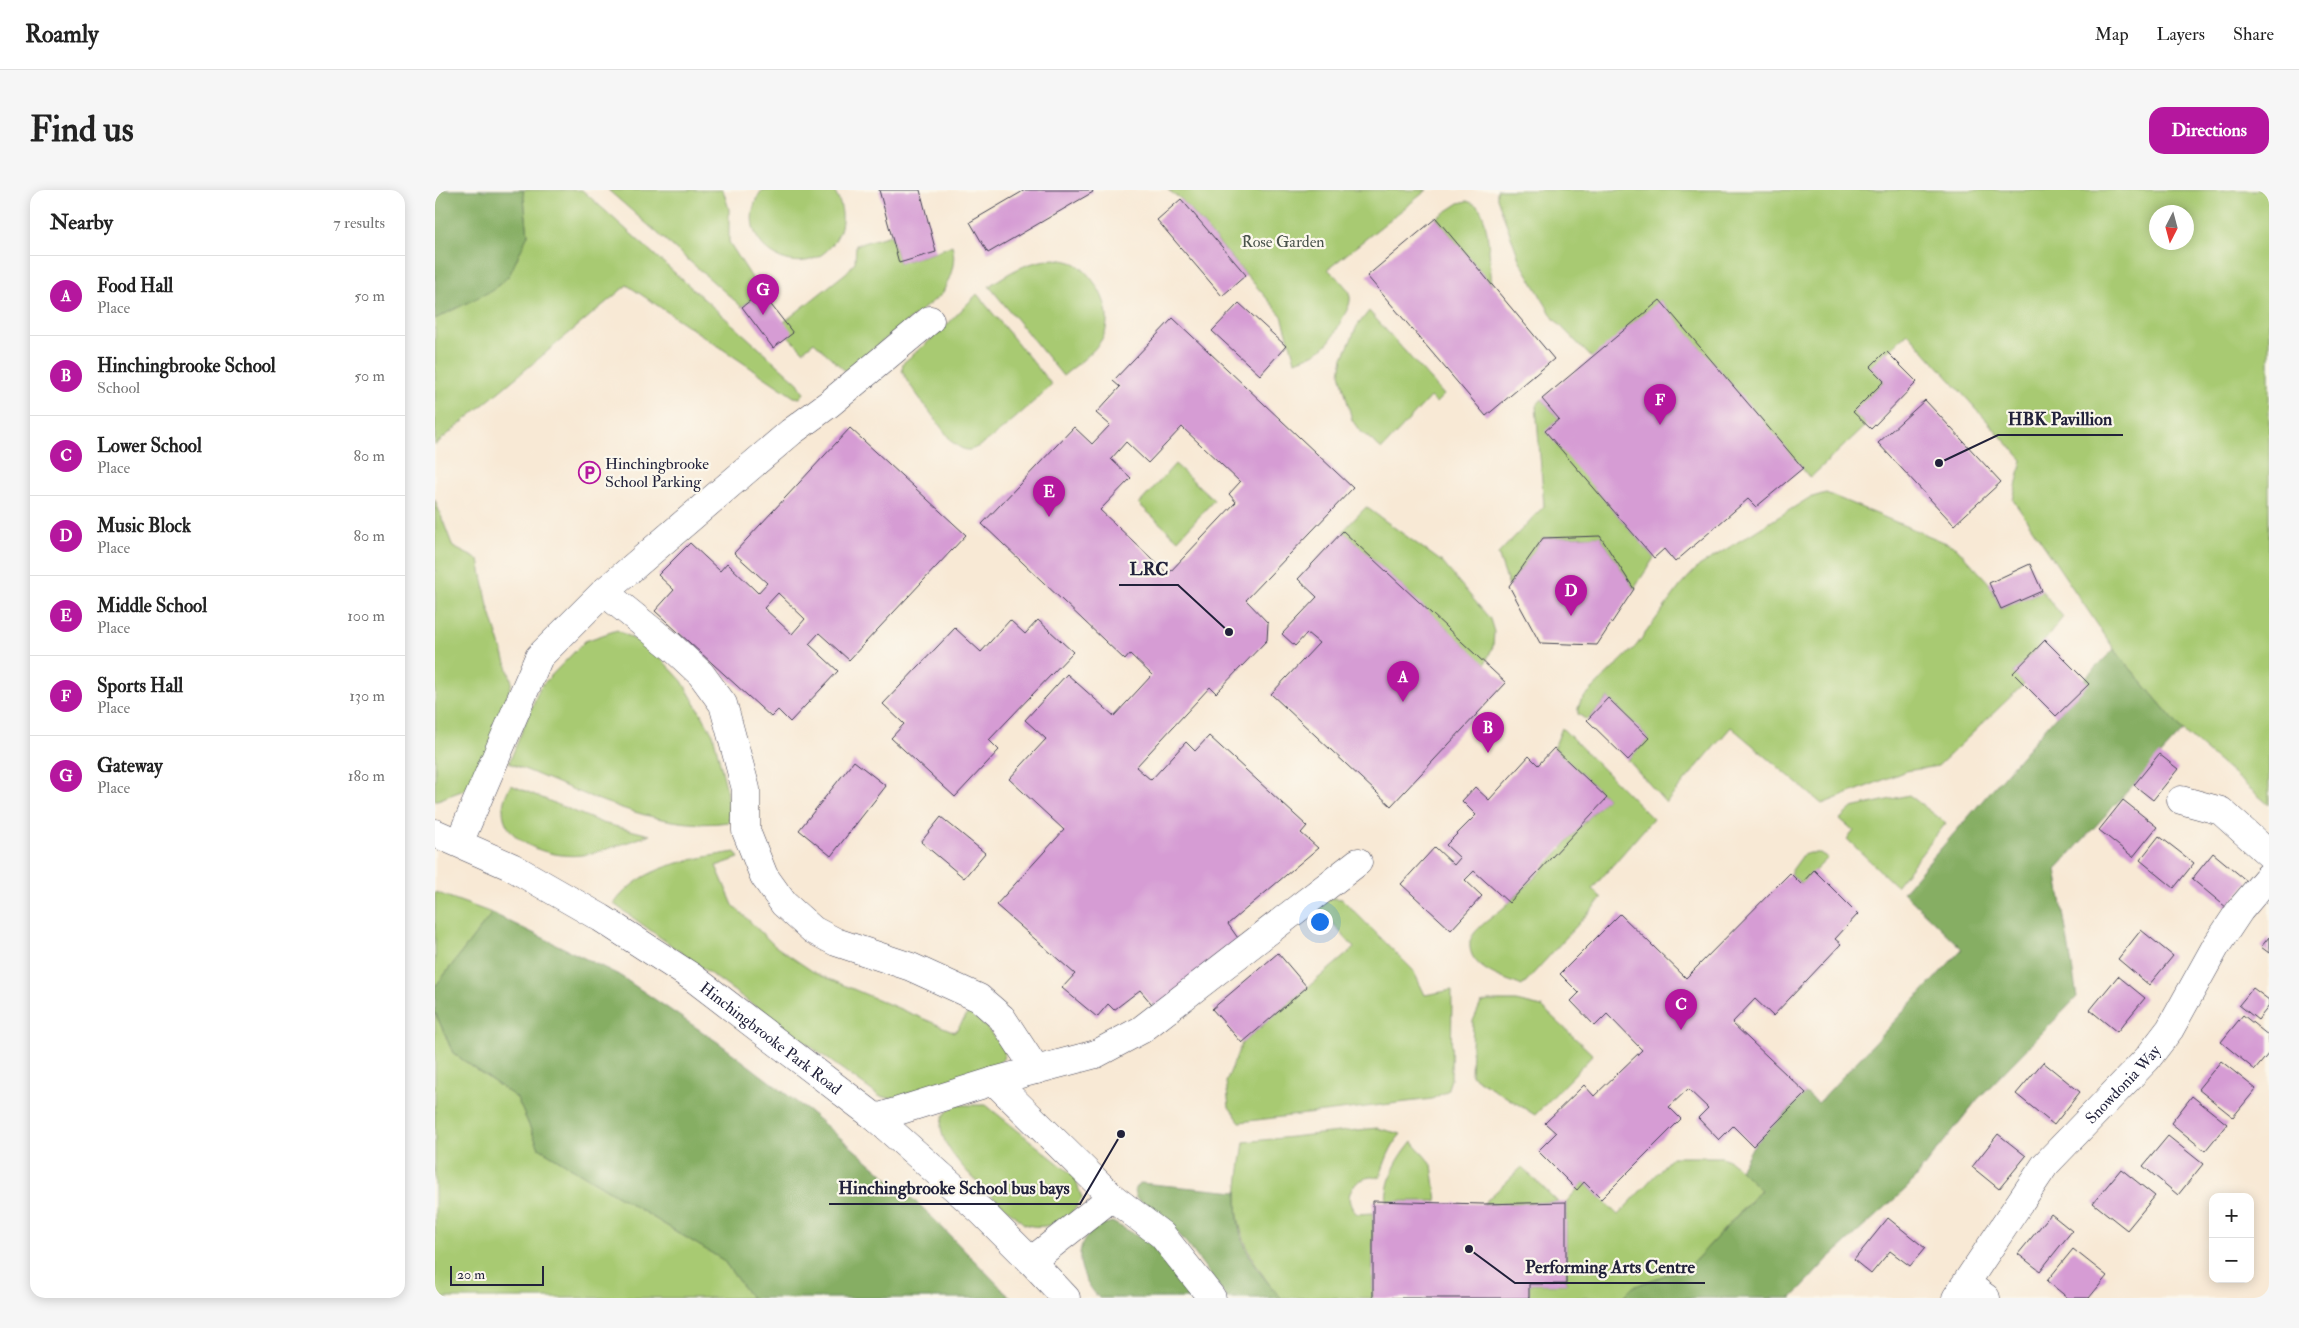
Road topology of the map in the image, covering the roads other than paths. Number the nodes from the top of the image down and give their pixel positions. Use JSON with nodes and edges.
{"nodes":[{"id":1,"x":930,"y":320,"type":"dead end"},
{"id":2,"x":604,"y":592,"type":"junction"},
{"id":3,"x":2181,"y":800,"type":"dead end"},
{"id":4,"x":447,"y":838,"type":"edge"},
{"id":5,"x":2269,"y":854,"type":"edge"},
{"id":6,"x":1358,"y":862,"type":"dead end"},
{"id":7,"x":2269,"y":876,"type":"edge"},
{"id":8,"x":1037,"y":1070,"type":"junction"},
{"id":9,"x":994,"y":1081,"type":"junction"},
{"id":10,"x":877,"y":1118,"type":"junction"},
{"id":11,"x":1112,"y":1197,"type":"junction"},
{"id":12,"x":1031,"y":1261,"type":"junction"},
{"id":13,"x":1970,"y":1293,"type":"edge"},
{"id":14,"x":1065,"y":1298,"type":"edge"},
{"id":15,"x":1212,"y":1298,"type":"edge"}],
"edges":[{"from":1,"to":2,"type":"street"},
{"from":2,"to":4,"type":"street"},
{"from":2,"to":8,"type":"street"},
{"from":3,"to":5,"type":"street"},
{"from":4,"to":10,"type":"street","name":"Hinchingbrooke Park Road"},
{"from":6,"to":8,"type":"street"},
{"from":7,"to":13,"type":"street","name":"Snowdonia Way"},
{"from":8,"to":9,"type":"street"},
{"from":9,"to":10,"type":"street"},
{"from":9,"to":11,"type":"street"},
{"from":10,"to":12,"type":"street","name":"Hinchingbrooke Park Road"},
{"from":11,"to":12,"type":"street"},
{"from":11,"to":15,"type":"street"},
{"from":12,"to":14,"type":"street","name":"Hinchingbrooke Park Road"}]}
